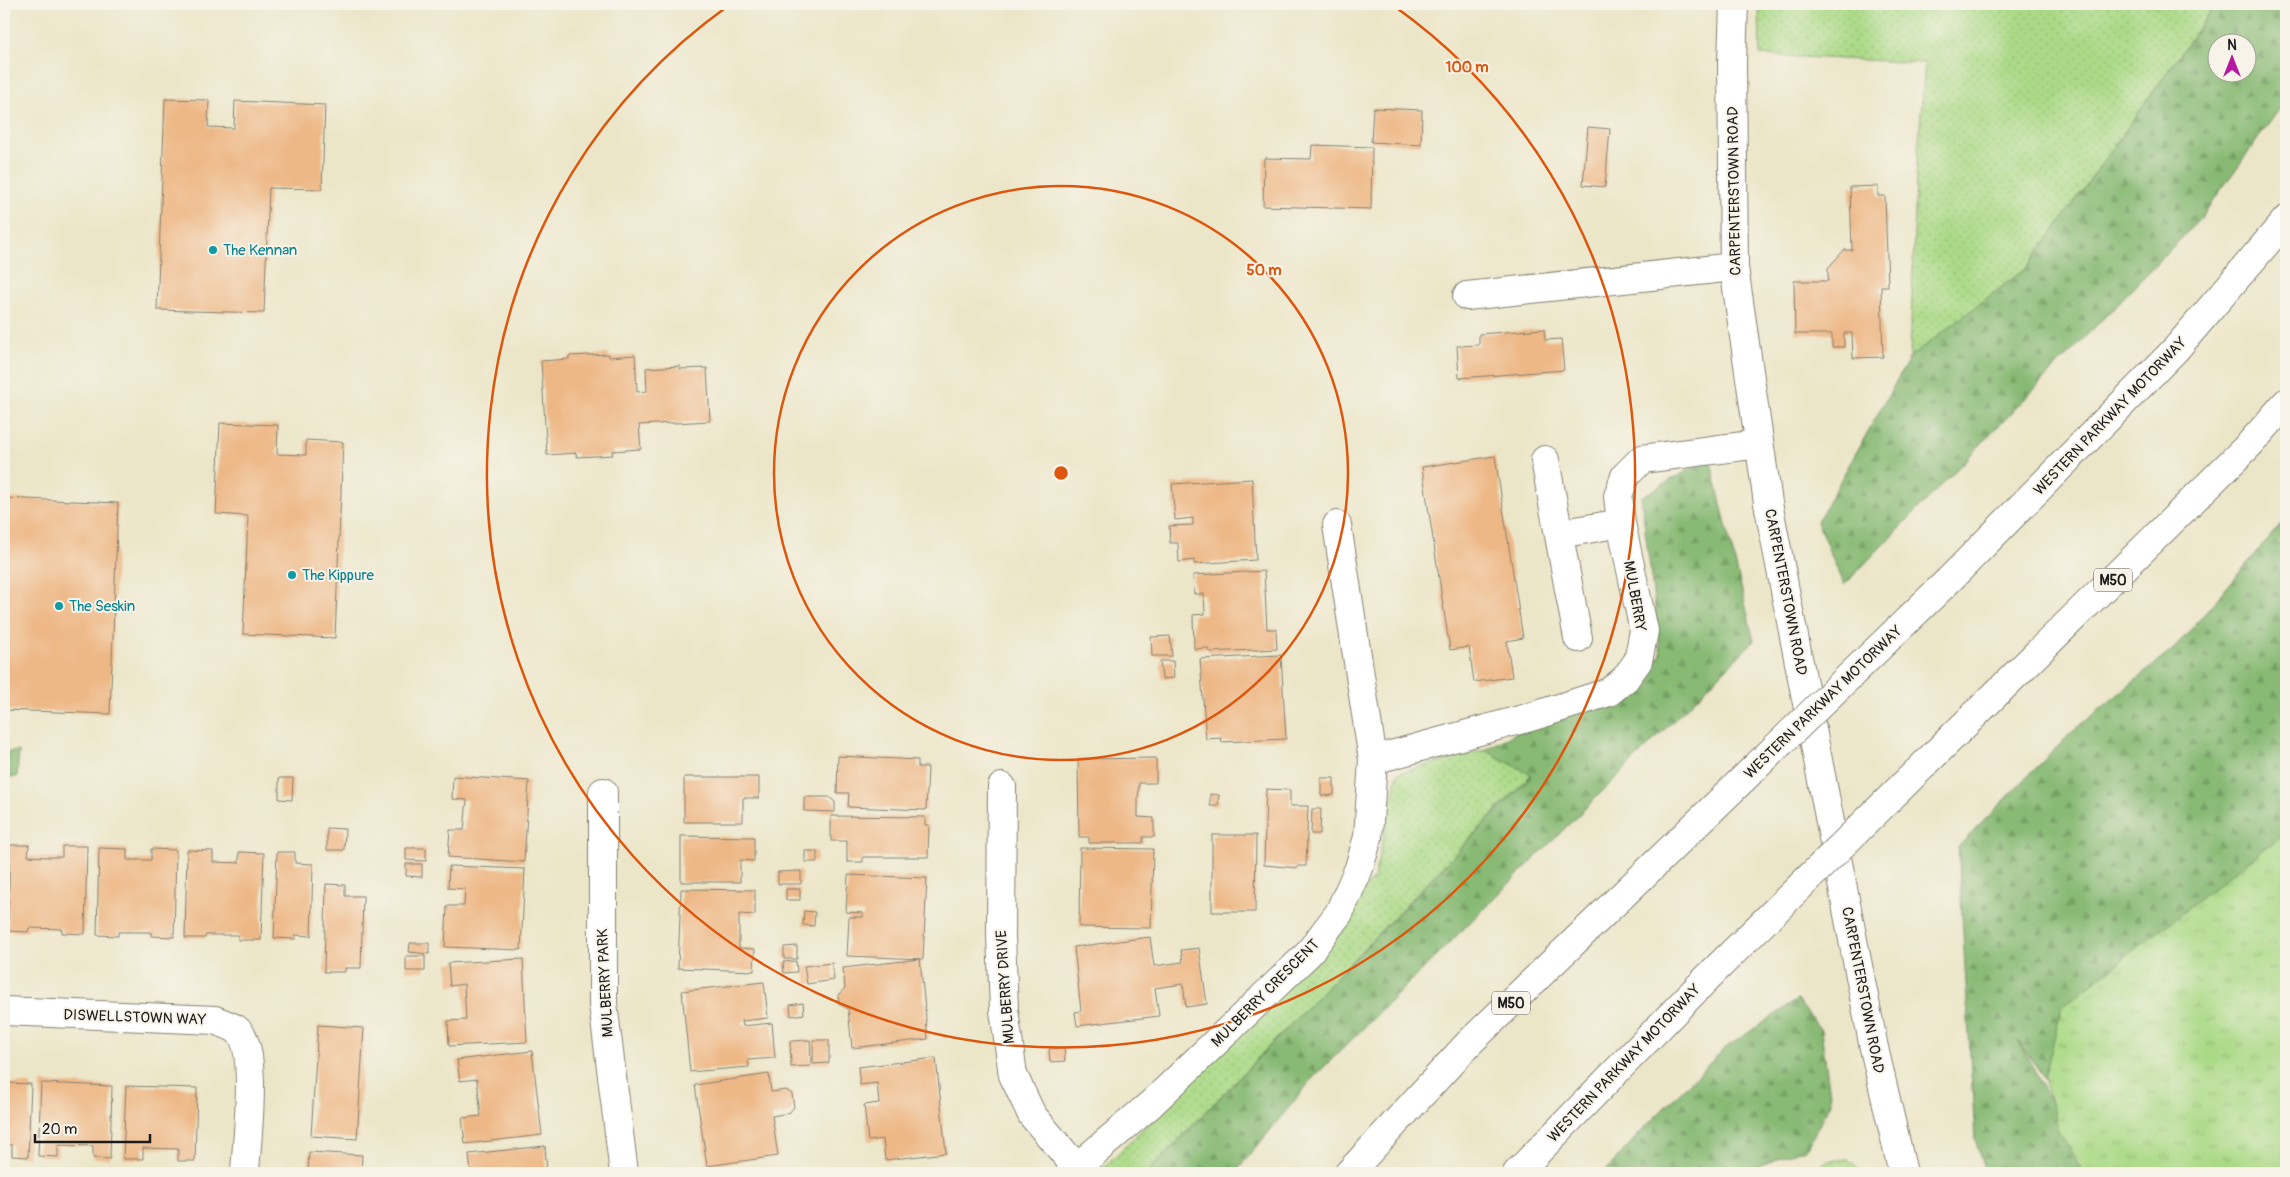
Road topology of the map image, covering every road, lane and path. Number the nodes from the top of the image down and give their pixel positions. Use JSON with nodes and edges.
{"nodes":[{"id":1,"x":1715,"y":4,"type":"edge"},
{"id":2,"x":1734,"y":4,"type":"edge"},
{"id":3,"x":1732,"y":63,"type":"junction"},
{"id":4,"x":2286,"y":220,"type":"edge"},
{"id":5,"x":1734,"y":267,"type":"junction"},
{"id":6,"x":1467,"y":296,"type":"dead end"},
{"id":7,"x":2286,"y":403,"type":"edge"},
{"id":8,"x":1759,"y":444,"type":"junction"},
{"id":9,"x":1545,"y":460,"type":"dead end"},
{"id":10,"x":1621,"y":523,"type":"junction"},
{"id":11,"x":1336,"y":525,"type":"dead end"},
{"id":12,"x":1559,"y":534,"type":"junction"},
{"id":13,"x":1578,"y":638,"type":"dead end"},
{"id":14,"x":1373,"y":760,"type":"junction"},
{"id":15,"x":1002,"y":787,"type":"dead end"},
{"id":16,"x":603,"y":792,"type":"dead end"},
{"id":17,"x":4,"y":1011,"type":"edge"},
{"id":18,"x":1073,"y":1170,"type":"edge"},
{"id":19,"x":245,"y":1173,"type":"edge"},
{"id":20,"x":624,"y":1173,"type":"edge"},
{"id":21,"x":1349,"y":1173,"type":"edge"},
{"id":22,"x":1517,"y":1173,"type":"edge"},
{"id":23,"x":1902,"y":1173,"type":"edge"}],
"edges":[{"from":1,"to":3,"type":"main road"},
{"from":2,"to":3,"type":"main road","name":"CARPENTERSTOWN ROAD"},
{"from":3,"to":5,"type":"main road","name":"CARPENTERSTOWN ROAD"},
{"from":4,"to":21,"type":"main road","name":"WESTERN PARKWAY MOTORWAY","number":"M50","bridge":true},
{"from":5,"to":6,"type":"main road"},
{"from":5,"to":8,"type":"main road","name":"CARPENTERSTOWN ROAD"},
{"from":7,"to":22,"type":"main road","name":"WESTERN PARKWAY MOTORWAY","number":"M50","bridge":true},
{"from":8,"to":10,"type":"main road","name":"MULBERRY"},
{"from":8,"to":23,"type":"main road","name":"CARPENTERSTOWN ROAD"},
{"from":9,"to":12,"type":"main road"},
{"from":10,"to":12,"type":"main road"},
{"from":10,"to":14,"type":"main road","name":"MULBERRY"},
{"from":11,"to":14,"type":"main road","name":"MULBERRY CRESCENT"},
{"from":12,"to":13,"type":"main road"},
{"from":14,"to":18,"type":"main road","name":"MULBERRY CRESCENT"},
{"from":15,"to":18,"type":"main road","name":"MULBERRY DRIVE"},
{"from":16,"to":20,"type":"main road","name":"MULBERRY PARK"},
{"from":17,"to":19,"type":"main road","name":"DISWELLSTOWN WAY"}]}
